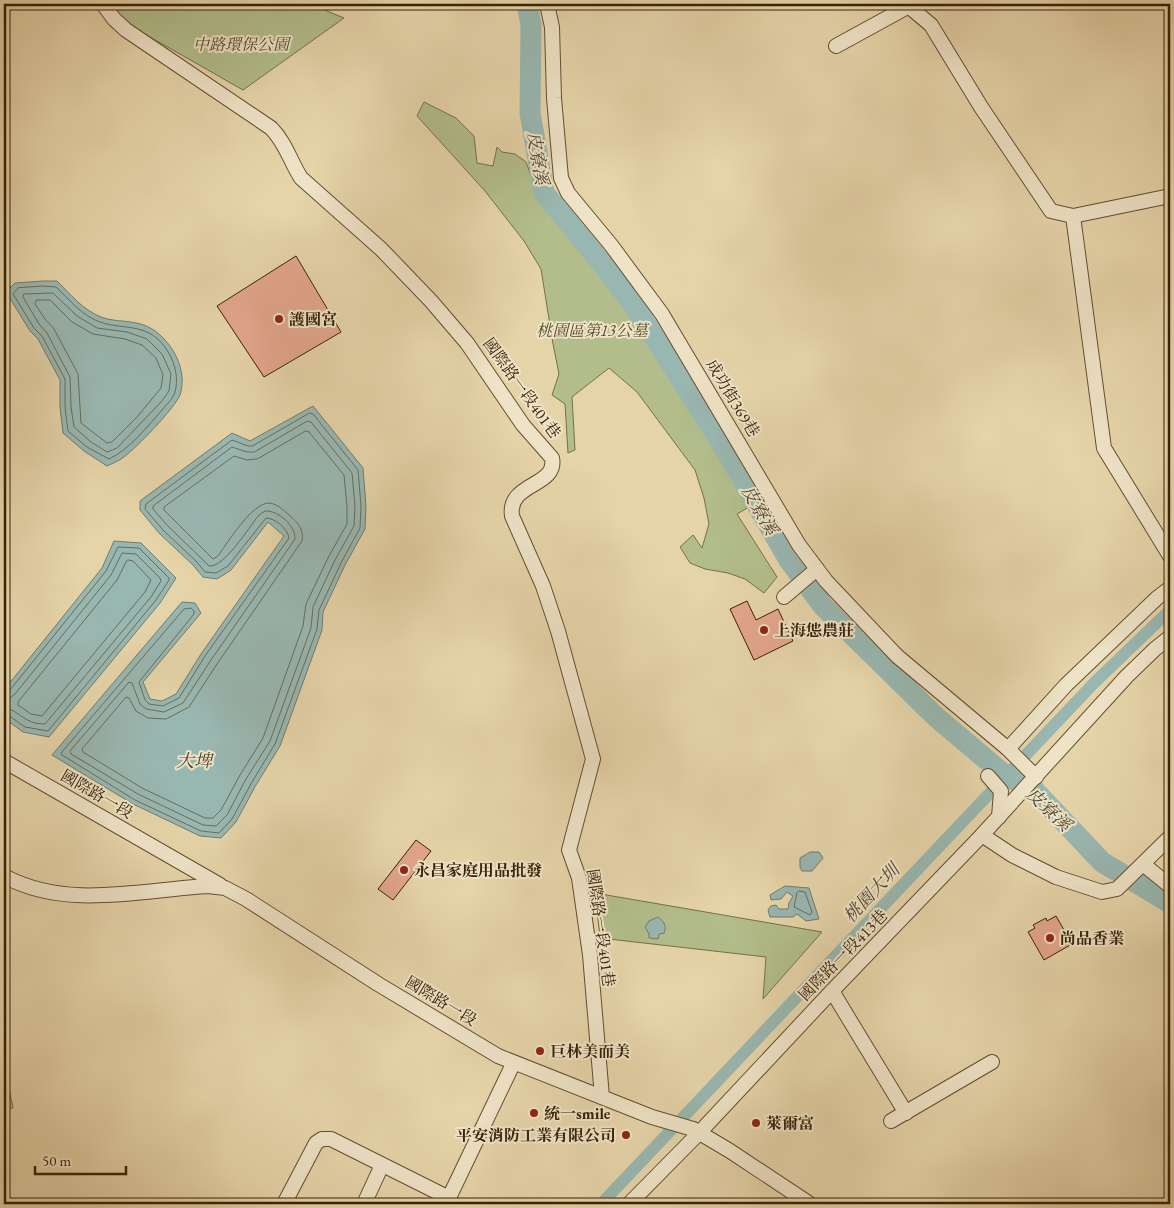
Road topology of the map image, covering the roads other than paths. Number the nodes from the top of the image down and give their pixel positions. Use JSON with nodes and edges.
{"nodes":[{"id":1,"x":104,"y":4,"type":"edge"},
{"id":2,"x":547,"y":4,"type":"edge"},
{"id":3,"x":908,"y":5,"type":"edge"},
{"id":4,"x":836,"y":46,"type":"dead end"},
{"id":5,"x":1170,"y":196,"type":"edge"},
{"id":6,"x":1073,"y":216,"type":"junction"},
{"id":7,"x":1170,"y":556,"type":"edge"},
{"id":8,"x":817,"y":570,"type":"junction"},
{"id":9,"x":1170,"y":588,"type":"edge"},
{"id":10,"x":784,"y":597,"type":"dead end"},
{"id":11,"x":1170,"y":637,"type":"edge"},
{"id":12,"x":1008,"y":749,"type":"junction"},
{"id":13,"x":4,"y":761,"type":"edge"},
{"id":14,"x":988,"y":776,"type":"dead end"},
{"id":15,"x":1036,"y":777,"type":"junction"},
{"id":16,"x":999,"y":817,"type":"junction"},
{"id":17,"x":982,"y":835,"type":"junction"},
{"id":18,"x":1170,"y":837,"type":"edge"},
{"id":19,"x":1141,"y":866,"type":"junction"},
{"id":20,"x":4,"y":876,"type":"edge"},
{"id":21,"x":1170,"y":886,"type":"edge"},
{"id":22,"x":225,"y":888,"type":"junction"},
{"id":23,"x":832,"y":991,"type":"junction"},
{"id":24,"x":992,"y":1062,"type":"dead end"},
{"id":25,"x":513,"y":1064,"type":"junction"},
{"id":26,"x":602,"y":1097,"type":"junction"},
{"id":27,"x":906,"y":1113,"type":"junction"},
{"id":28,"x":891,"y":1121,"type":"dead end"},
{"id":29,"x":696,"y":1131,"type":"junction"},
{"id":30,"x":382,"y":1165,"type":"junction"},
{"id":31,"x":447,"y":1201,"type":"edge"},
{"id":32,"x":284,"y":1204,"type":"edge"},
{"id":33,"x":364,"y":1204,"type":"edge"},
{"id":34,"x":629,"y":1204,"type":"edge"},
{"id":35,"x":810,"y":1204,"type":"edge"}],
"edges":[{"from":1,"to":26,"type":"street","name":"國際路一段401巷"},
{"from":2,"to":8,"type":"street","name":"成功街369巷"},
{"from":3,"to":4,"type":"street"},
{"from":3,"to":6,"type":"street"},
{"from":5,"to":6,"type":"street"},
{"from":6,"to":7,"type":"street"},
{"from":8,"to":10,"type":"street"},
{"from":8,"to":12,"type":"street","name":"成功街369巷"},
{"from":9,"to":12,"type":"street"},
{"from":11,"to":15,"type":"street"},
{"from":12,"to":15,"type":"street","name":"成功街369巷"},
{"from":13,"to":22,"type":"street","name":"國際路一段"},
{"from":14,"to":16,"type":"street"},
{"from":15,"to":16,"type":"street","name":"國際路一段413巷"},
{"from":16,"to":17,"type":"street","name":"國際路一段413巷"},
{"from":17,"to":19,"type":"street"},
{"from":17,"to":23,"type":"street","name":"國際路一段413巷"},
{"from":18,"to":19,"type":"street"},
{"from":19,"to":21,"type":"street"},
{"from":20,"to":22,"type":"street","name":"國際路一段"},
{"from":22,"to":25,"type":"street","name":"國際路一段"},
{"from":23,"to":27,"type":"street"},
{"from":23,"to":29,"type":"street","name":"國際路一段413巷"},
{"from":24,"to":27,"type":"street"},
{"from":25,"to":26,"type":"street","name":"國際路一段"},
{"from":25,"to":31,"type":"street"},
{"from":26,"to":29,"type":"street","name":"國際路一段"},
{"from":27,"to":28,"type":"street"},
{"from":29,"to":34,"type":"street","name":"國際路一段413巷"},
{"from":29,"to":35,"type":"street"},
{"from":30,"to":31,"type":"street"},
{"from":30,"to":32,"type":"street"},
{"from":30,"to":33,"type":"street"}]}
